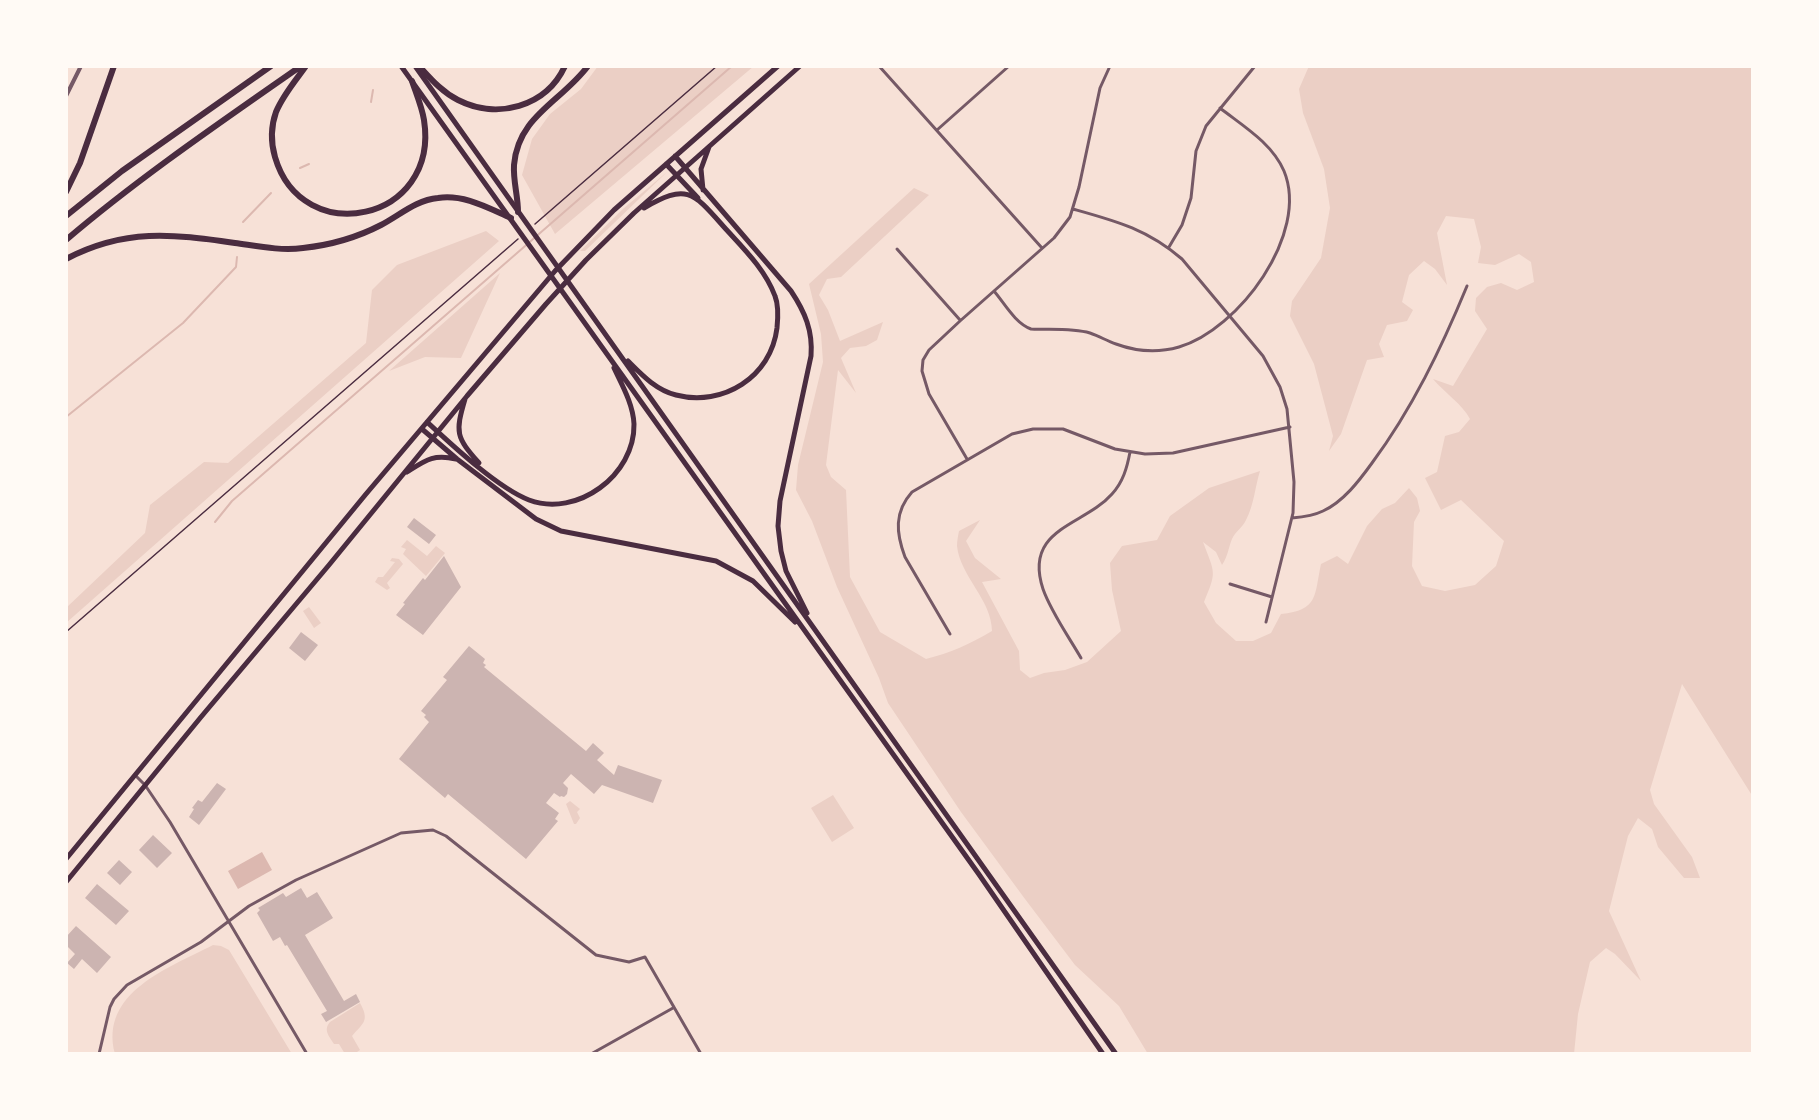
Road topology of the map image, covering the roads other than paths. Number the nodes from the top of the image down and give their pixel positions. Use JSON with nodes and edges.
{"nodes":[{"id":1,"x":81,"y":66,"type":"edge"},
{"id":2,"x":114,"y":66,"type":"edge"},
{"id":3,"x":271,"y":66,"type":"edge"},
{"id":4,"x":301,"y":66,"type":"edge"},
{"id":5,"x":306,"y":66,"type":"edge"},
{"id":6,"x":401,"y":66,"type":"edge"},
{"id":7,"x":417,"y":66,"type":"edge"},
{"id":8,"x":565,"y":66,"type":"edge"},
{"id":9,"x":588,"y":66,"type":"edge"},
{"id":10,"x":778,"y":66,"type":"edge"},
{"id":11,"x":800,"y":66,"type":"edge"},
{"id":12,"x":879,"y":66,"type":"edge"},
{"id":13,"x":1009,"y":66,"type":"edge"},
{"id":14,"x":1110,"y":66,"type":"edge"},
{"id":15,"x":1255,"y":66,"type":"edge"},
{"id":16,"x":412,"y":81,"type":"junction"},
{"id":17,"x":66,"y":96,"type":"edge"},
{"id":18,"x":1220,"y":108,"type":"junction"},
{"id":19,"x":937,"y":130,"type":"junction"},
{"id":20,"x":710,"y":145,"type":"junction"},
{"id":21,"x":675,"y":156,"type":"junction"},
{"id":22,"x":666,"y":164,"type":"junction"},
{"id":23,"x":684,"y":168,"type":"junction"},
{"id":24,"x":676,"y":175,"type":"junction"},
{"id":25,"x":66,"y":192,"type":"edge"},
{"id":26,"x":704,"y":192,"type":"junction"},
{"id":27,"x":700,"y":200,"type":"junction"},
{"id":28,"x":1073,"y":209,"type":"junction"},
{"id":29,"x":518,"y":212,"type":"junction"},
{"id":30,"x":634,"y":213,"type":"junction"},
{"id":31,"x":66,"y":216,"type":"edge"},
{"id":32,"x":511,"y":218,"type":"junction"},
{"id":33,"x":66,"y":240,"type":"edge"},
{"id":34,"x":1168,"y":247,"type":"junction"},
{"id":35,"x":897,"y":249,"type":"dead end"},
{"id":36,"x":1043,"y":249,"type":"junction"},
{"id":37,"x":66,"y":259,"type":"edge"},
{"id":38,"x":1467,"y":286,"type":"dead end"},
{"id":39,"x":994,"y":291,"type":"junction"},
{"id":40,"x":1231,"y":315,"type":"junction"},
{"id":41,"x":960,"y":321,"type":"junction"},
{"id":42,"x":618,"y":352,"type":"junction"},
{"id":43,"x":609,"y":355,"type":"junction"},
{"id":44,"x":467,"y":396,"type":"junction"},
{"id":45,"x":428,"y":422,"type":"junction"},
{"id":46,"x":1290,"y":427,"type":"junction"},
{"id":47,"x":422,"y":429,"type":"junction"},
{"id":48,"x":437,"y":431,"type":"junction"},
{"id":49,"x":432,"y":437,"type":"junction"},
{"id":50,"x":1130,"y":452,"type":"junction"},
{"id":51,"x":457,"y":459,"type":"junction"},
{"id":52,"x":968,"y":459,"type":"junction"},
{"id":53,"x":488,"y":474,"type":"junction"},
{"id":54,"x":401,"y":476,"type":"junction"},
{"id":55,"x":1292,"y":518,"type":"junction"},
{"id":56,"x":1230,"y":584,"type":"dead end"},
{"id":57,"x":1272,"y":597,"type":"junction"},
{"id":58,"x":1266,"y":622,"type":"dead end"},
{"id":59,"x":814,"y":627,"type":"junction"},
{"id":60,"x":950,"y":634,"type":"dead end"},
{"id":61,"x":809,"y":636,"type":"junction"},
{"id":62,"x":1081,"y":658,"type":"dead end"},
{"id":63,"x":135,"y":775,"type":"junction"},
{"id":64,"x":145,"y":785,"type":"junction"},
{"id":65,"x":66,"y":859,"type":"edge"},
{"id":66,"x":66,"y":882,"type":"edge"},
{"id":67,"x":228,"y":922,"type":"junction"},
{"id":68,"x":673,"y":1008,"type":"junction"},
{"id":69,"x":99,"y":1054,"type":"edge"},
{"id":70,"x":307,"y":1054,"type":"edge"},
{"id":71,"x":591,"y":1054,"type":"edge"},
{"id":72,"x":701,"y":1054,"type":"edge"},
{"id":73,"x":1103,"y":1054,"type":"edge"},
{"id":74,"x":1116,"y":1054,"type":"edge"}],
"edges":[{"from":1,"to":17,"type":"street"},
{"from":2,"to":25,"type":"highway"},
{"from":3,"to":31,"type":"highway"},
{"from":4,"to":33,"type":"highway"},
{"from":5,"to":16,"type":"highway"},
{"from":6,"to":16,"type":"main road"},
{"from":7,"to":8,"type":"highway"},
{"from":7,"to":29,"type":"main road"},
{"from":9,"to":29,"type":"highway"},
{"from":10,"to":21,"type":"main road"},
{"from":11,"to":20,"type":"main road"},
{"from":12,"to":19,"type":"street"},
{"from":13,"to":19,"type":"street"},
{"from":14,"to":28,"type":"street"},
{"from":15,"to":18,"type":"street"},
{"from":16,"to":32,"type":"main road"},
{"from":18,"to":34,"type":"street"},
{"from":18,"to":40,"type":"street"},
{"from":19,"to":36,"type":"street"},
{"from":20,"to":23,"type":"main road"},
{"from":20,"to":26,"type":"main road"},
{"from":21,"to":22,"type":"main road"},
{"from":21,"to":23,"type":"main road"},
{"from":22,"to":24,"type":"main road"},
{"from":22,"to":45,"type":"main road"},
{"from":23,"to":24,"type":"main road"},
{"from":23,"to":26,"type":"main road"},
{"from":24,"to":27,"type":"main road"},
{"from":24,"to":30,"type":"main road"},
{"from":26,"to":59,"type":"main road"},
{"from":27,"to":30,"type":"main road"},
{"from":27,"to":42,"type":"main road"},
{"from":28,"to":34,"type":"street"},
{"from":28,"to":36,"type":"street"},
{"from":29,"to":42,"type":"main road"},
{"from":30,"to":44,"type":"main road"},
{"from":32,"to":37,"type":"highway"},
{"from":32,"to":43,"type":"main road"},
{"from":34,"to":40,"type":"street"},
{"from":35,"to":41,"type":"street"},
{"from":36,"to":39,"type":"street"},
{"from":38,"to":55,"type":"street"},
{"from":39,"to":40,"type":"street"},
{"from":39,"to":41,"type":"street"},
{"from":40,"to":46,"type":"street"},
{"from":41,"to":52,"type":"street"},
{"from":42,"to":59,"type":"main road"},
{"from":43,"to":53,"type":"main road"},
{"from":43,"to":61,"type":"main road"},
{"from":44,"to":48,"type":"main road"},
{"from":44,"to":53,"type":"main road"},
{"from":45,"to":47,"type":"main road"},
{"from":45,"to":48,"type":"main road"},
{"from":46,"to":50,"type":"street"},
{"from":46,"to":55,"type":"street"},
{"from":47,"to":49,"type":"main road"},
{"from":47,"to":63,"type":"main road"},
{"from":48,"to":49,"type":"main road"},
{"from":48,"to":53,"type":"main road"},
{"from":49,"to":51,"type":"main road"},
{"from":49,"to":54,"type":"main road"},
{"from":50,"to":52,"type":"street"},
{"from":50,"to":62,"type":"street"},
{"from":51,"to":54,"type":"main road"},
{"from":51,"to":61,"type":"main road"},
{"from":52,"to":60,"type":"street"},
{"from":54,"to":64,"type":"main road"},
{"from":55,"to":57,"type":"street"},
{"from":56,"to":57,"type":"street"},
{"from":57,"to":58,"type":"street"},
{"from":59,"to":74,"type":"main road"},
{"from":61,"to":73,"type":"main road"},
{"from":63,"to":64,"type":"street"},
{"from":63,"to":65,"type":"main road"},
{"from":64,"to":66,"type":"main road"},
{"from":64,"to":67,"type":"street"},
{"from":67,"to":68,"type":"street"},
{"from":67,"to":69,"type":"street"},
{"from":67,"to":70,"type":"street"},
{"from":68,"to":71,"type":"street"},
{"from":68,"to":72,"type":"street"}]}
